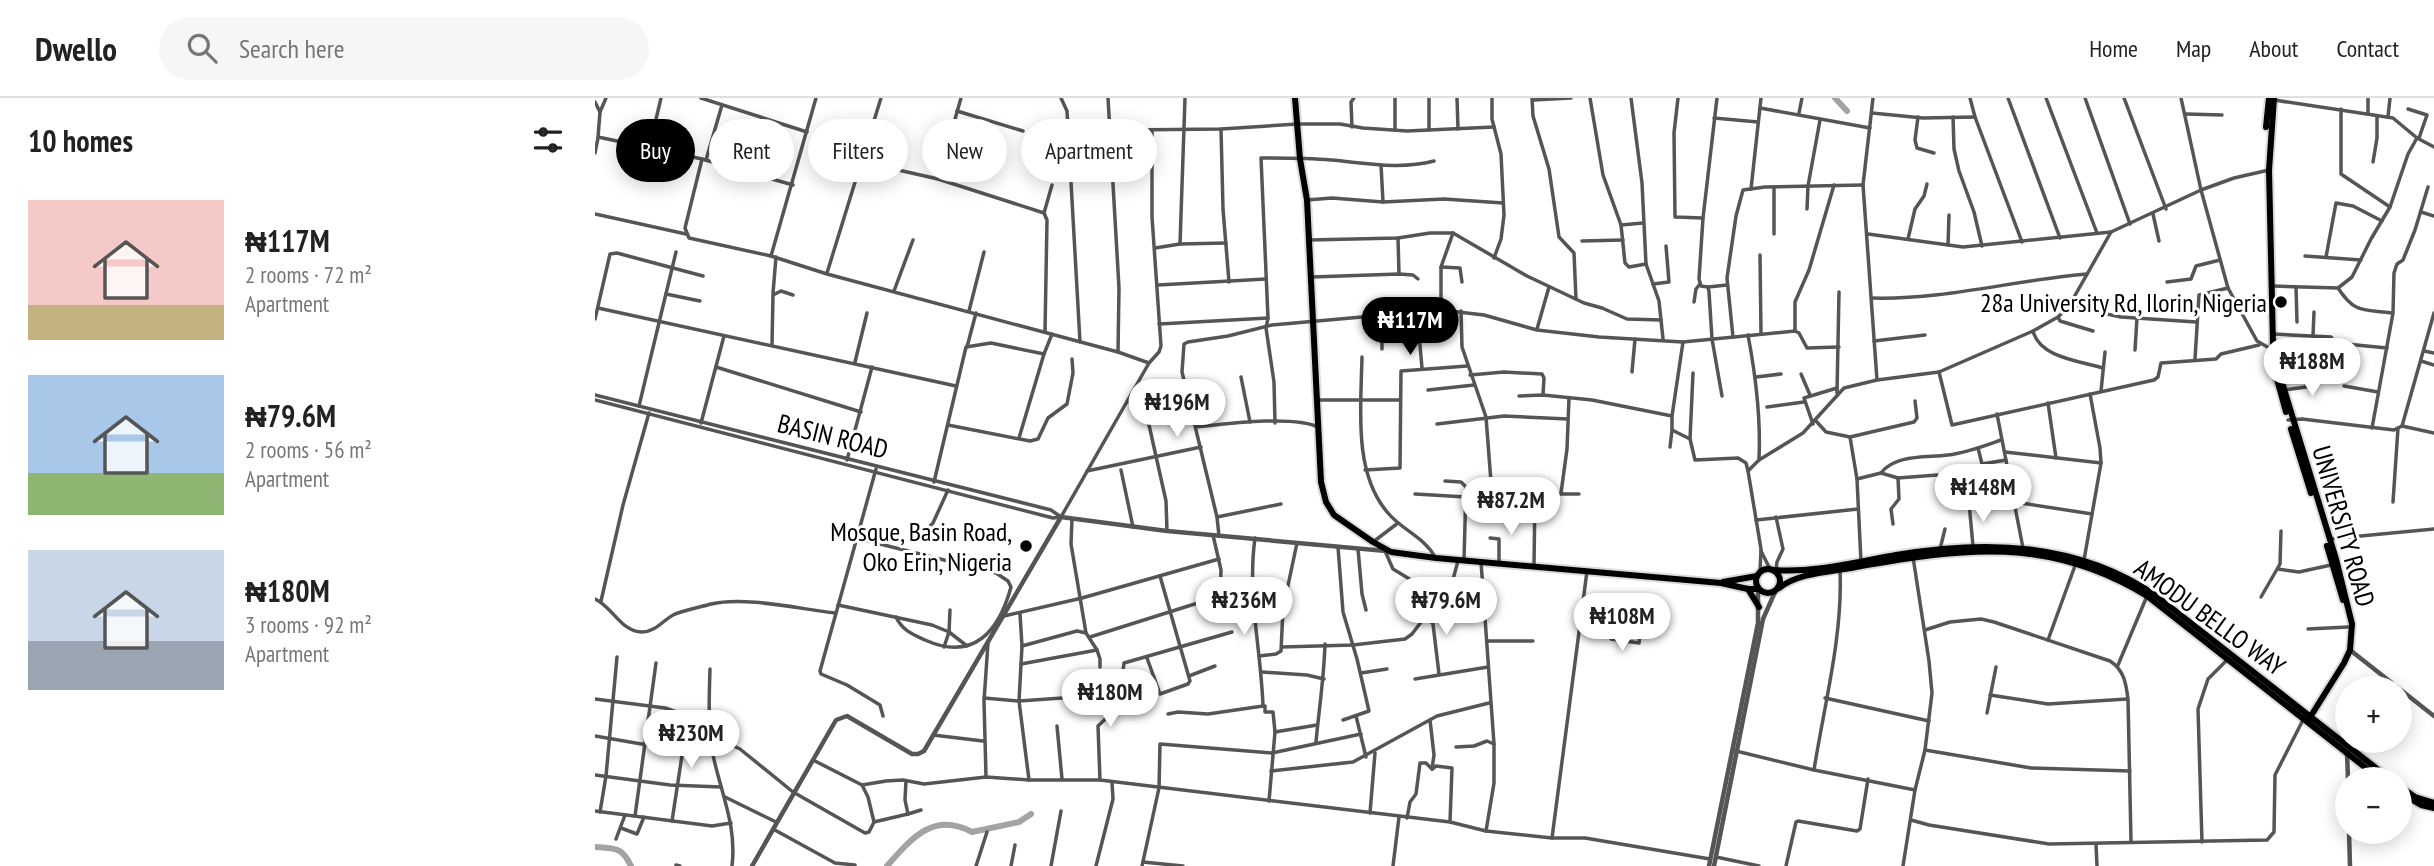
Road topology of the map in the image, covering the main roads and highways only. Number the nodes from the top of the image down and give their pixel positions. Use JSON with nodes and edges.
{"nodes":[{"id":1,"x":1295,"y":98,"type":"edge"},
{"id":2,"x":2273,"y":99,"type":"edge"},
{"id":3,"x":2267,"y":170,"type":"junction"},
{"id":4,"x":2290,"y":420,"type":"junction"},
{"id":5,"x":2327,"y":538,"type":"junction"},
{"id":6,"x":1913,"y":555,"type":"junction"},
{"id":7,"x":1773,"y":570,"type":"junction"},
{"id":8,"x":1759,"y":574,"type":"junction"},
{"id":9,"x":1721,"y":583,"type":"junction"},
{"id":10,"x":1748,"y":589,"type":"junction"},
{"id":11,"x":1758,"y":589,"type":"junction"},
{"id":12,"x":1777,"y":590,"type":"junction"},
{"id":13,"x":1759,"y":607,"type":"road end"},
{"id":14,"x":2306,"y":718,"type":"junction"},
{"id":15,"x":2335,"y":740,"type":"edge"},
{"id":16,"x":2351,"y":753,"type":"edge"},
{"id":17,"x":2352,"y":753,"type":"edge"},
{"id":18,"x":2367,"y":767,"type":"edge"},
{"id":19,"x":2373,"y":767,"type":"edge"},
{"id":20,"x":2412,"y":795,"type":"edge"},
{"id":21,"x":2412,"y":800,"type":"edge"},
{"id":22,"x":2434,"y":803,"type":"edge"},
{"id":23,"x":2434,"y":808,"type":"edge"}],
"edges":[{"from":1,"to":9,"type":"main road","name":"BASIN ROAD"},
{"from":2,"to":3,"type":"main road","name":"UNIVERSITY ROAD"},
{"from":3,"to":4,"type":"main road","name":"UNIVERSITY ROAD"},
{"from":3,"to":4,"type":"main road","name":"UNIVERSITY ROAD"},
{"from":4,"to":5,"type":"main road","name":"UNIVERSITY ROAD"},
{"from":5,"to":14,"type":"main road","name":"UNIVERSITY ROAD"},
{"from":5,"to":14,"type":"main road","name":"UNIVERSITY ROAD"},
{"from":6,"to":7,"type":"main road","name":"AMODU BELLO WAY"},
{"from":6,"to":12,"type":"main road","name":"AMODU BELLO WAY"},
{"from":6,"to":14,"type":"main road","name":"AMODU BELLO WAY"},
{"from":6,"to":14,"type":"main road","name":"AMODU BELLO WAY"},
{"from":7,"to":8,"type":"main road"},
{"from":7,"to":12,"type":"main road"},
{"from":8,"to":9,"type":"main road"},
{"from":8,"to":11,"type":"main road"},
{"from":9,"to":10,"type":"main road"},
{"from":10,"to":11,"type":"main road"},
{"from":10,"to":13,"type":"main road"},
{"from":11,"to":12,"type":"main road"},
{"from":14,"to":15,"type":"main road","name":"AMODU BELLO WAY"},
{"from":16,"to":18,"type":"main road","name":"AMODU BELLO WAY"},
{"from":17,"to":19,"type":"main road","name":"AMODU BELLO WAY"},
{"from":20,"to":22,"type":"main road"},
{"from":21,"to":23,"type":"main road"}]}
